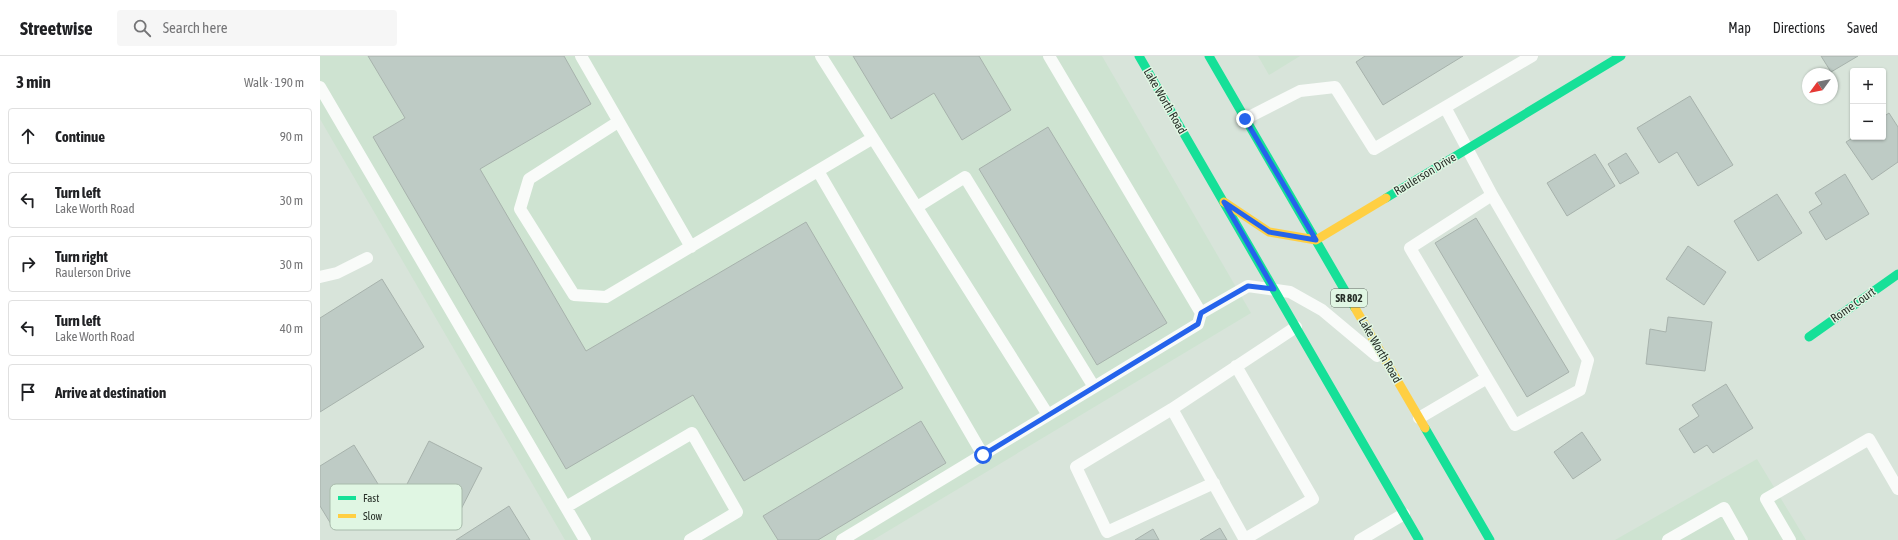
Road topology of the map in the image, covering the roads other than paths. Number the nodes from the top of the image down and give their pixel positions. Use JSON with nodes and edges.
{"nodes":[{"id":1,"x":581,"y":56,"type":"edge"},
{"id":2,"x":1049,"y":56,"type":"edge"},
{"id":3,"x":1139,"y":56,"type":"edge"},
{"id":4,"x":1207,"y":56,"type":"edge"},
{"id":5,"x":1532,"y":56,"type":"edge"},
{"id":6,"x":825,"y":57,"type":"edge"},
{"id":7,"x":1614,"y":57,"type":"edge"},
{"id":8,"x":1216,"y":69,"type":"joint"},
{"id":9,"x":320,"y":87,"type":"edge"},
{"id":10,"x":1445,"y":107,"type":"junction"},
{"id":11,"x":1245,"y":119,"type":"junction"},
{"id":12,"x":618,"y":122,"type":"junction"},
{"id":13,"x":873,"y":138,"type":"junction"},
{"id":14,"x":1466,"y":149,"type":"junction"},
{"id":15,"x":818,"y":171,"type":"junction"},
{"id":16,"x":1492,"y":195,"type":"junction"},
{"id":17,"x":1224,"y":202,"type":"junction"},
{"id":18,"x":917,"y":207,"type":"junction"},
{"id":19,"x":1316,"y":240,"type":"junction"},
{"id":20,"x":691,"y":247,"type":"junction"},
{"id":21,"x":366,"y":258,"type":"dead end"},
{"id":22,"x":1898,"y":274,"type":"edge"},
{"id":23,"x":320,"y":277,"type":"edge"},
{"id":24,"x":1274,"y":289,"type":"junction"},
{"id":25,"x":1201,"y":313,"type":"junction"},
{"id":26,"x":1296,"y":327,"type":"junction"},
{"id":27,"x":1809,"y":337,"type":"dead end"},
{"id":28,"x":1236,"y":366,"type":"junction"},
{"id":29,"x":1389,"y":366,"type":"junction"},
{"id":30,"x":1487,"y":378,"type":"junction"},
{"id":31,"x":1094,"y":387,"type":"junction"},
{"id":32,"x":1172,"y":409,"type":"junction"},
{"id":33,"x":1048,"y":415,"type":"junction"},
{"id":34,"x":1419,"y":418,"type":"junction"},
{"id":35,"x":983,"y":455,"type":"junction"},
{"id":36,"x":1214,"y":484,"type":"junction"},
{"id":37,"x":1898,"y":489,"type":"edge"},
{"id":38,"x":566,"y":507,"type":"junction"},
{"id":39,"x":1404,"y":514,"type":"junction"},
{"id":40,"x":585,"y":540,"type":"edge"},
{"id":41,"x":690,"y":540,"type":"edge"},
{"id":42,"x":842,"y":540,"type":"edge"},
{"id":43,"x":1245,"y":540,"type":"edge"},
{"id":44,"x":1360,"y":540,"type":"edge"},
{"id":45,"x":1419,"y":540,"type":"edge"},
{"id":46,"x":1490,"y":540,"type":"edge"},
{"id":47,"x":1668,"y":540,"type":"edge"},
{"id":48,"x":1742,"y":540,"type":"edge"},
{"id":49,"x":1790,"y":540,"type":"edge"}],
"edges":[{"from":1,"to":12,"type":"lane"},
{"from":2,"to":25,"type":"lane"},
{"from":3,"to":17,"type":"main road","name":"Lake Worth Road"},
{"from":4,"to":8,"type":"lane"},
{"from":5,"to":10,"type":"lane"},
{"from":6,"to":13,"type":"lane"},
{"from":7,"to":14,"type":"main road","name":"Raulerson Drive"},
{"from":8,"to":11,"type":"main road","name":"Lake Worth Road","number":"SR 802"},
{"from":9,"to":38,"type":"lane"},
{"from":10,"to":11,"type":"lane"},
{"from":10,"to":14,"type":"lane"},
{"from":11,"to":19,"type":"main road","name":"Lake Worth Road","number":"SR 802"},
{"from":12,"to":20,"type":"lane"},
{"from":12,"to":20,"type":"lane"},
{"from":13,"to":15,"type":"lane"},
{"from":13,"to":18,"type":"lane"},
{"from":14,"to":16,"type":"lane"},
{"from":14,"to":19,"type":"main road","name":"Raulerson Drive"},
{"from":15,"to":20,"type":"lane"},
{"from":15,"to":35,"type":"lane"},
{"from":16,"to":30,"type":"lane"},
{"from":16,"to":30,"type":"lane"},
{"from":17,"to":19,"type":"main road"},
{"from":17,"to":24,"type":"main road","name":"Lake Worth Road"},
{"from":18,"to":31,"type":"lane"},
{"from":18,"to":33,"type":"lane"},
{"from":19,"to":29,"type":"main road","name":"Lake Worth Road","number":"SR 802"},
{"from":21,"to":23,"type":"lane"},
{"from":22,"to":27,"type":"main road","name":"Rome Court"},
{"from":24,"to":25,"type":"lane"},
{"from":24,"to":26,"type":"main road","name":"Lake Worth Road"},
{"from":24,"to":29,"type":"lane"},
{"from":25,"to":31,"type":"lane"},
{"from":26,"to":28,"type":"lane"},
{"from":26,"to":39,"type":"main road","name":"Lake Worth Road"},
{"from":28,"to":32,"type":"lane"},
{"from":28,"to":43,"type":"lane"},
{"from":29,"to":34,"type":"main road","name":"Lake Worth Road","number":"SR 802"},
{"from":30,"to":34,"type":"lane"},
{"from":31,"to":33,"type":"lane"},
{"from":32,"to":36,"type":"lane"},
{"from":32,"to":36,"type":"lane"},
{"from":33,"to":35,"type":"lane"},
{"from":34,"to":46,"type":"main road","name":"Lake Worth Road","number":"SR 802"},
{"from":35,"to":42,"type":"lane"},
{"from":36,"to":43,"type":"lane"},
{"from":37,"to":49,"type":"lane"},
{"from":38,"to":40,"type":"lane"},
{"from":38,"to":41,"type":"lane"},
{"from":39,"to":44,"type":"lane"},
{"from":39,"to":45,"type":"main road","name":"Lake Worth Road"},
{"from":47,"to":48,"type":"lane"}]}
